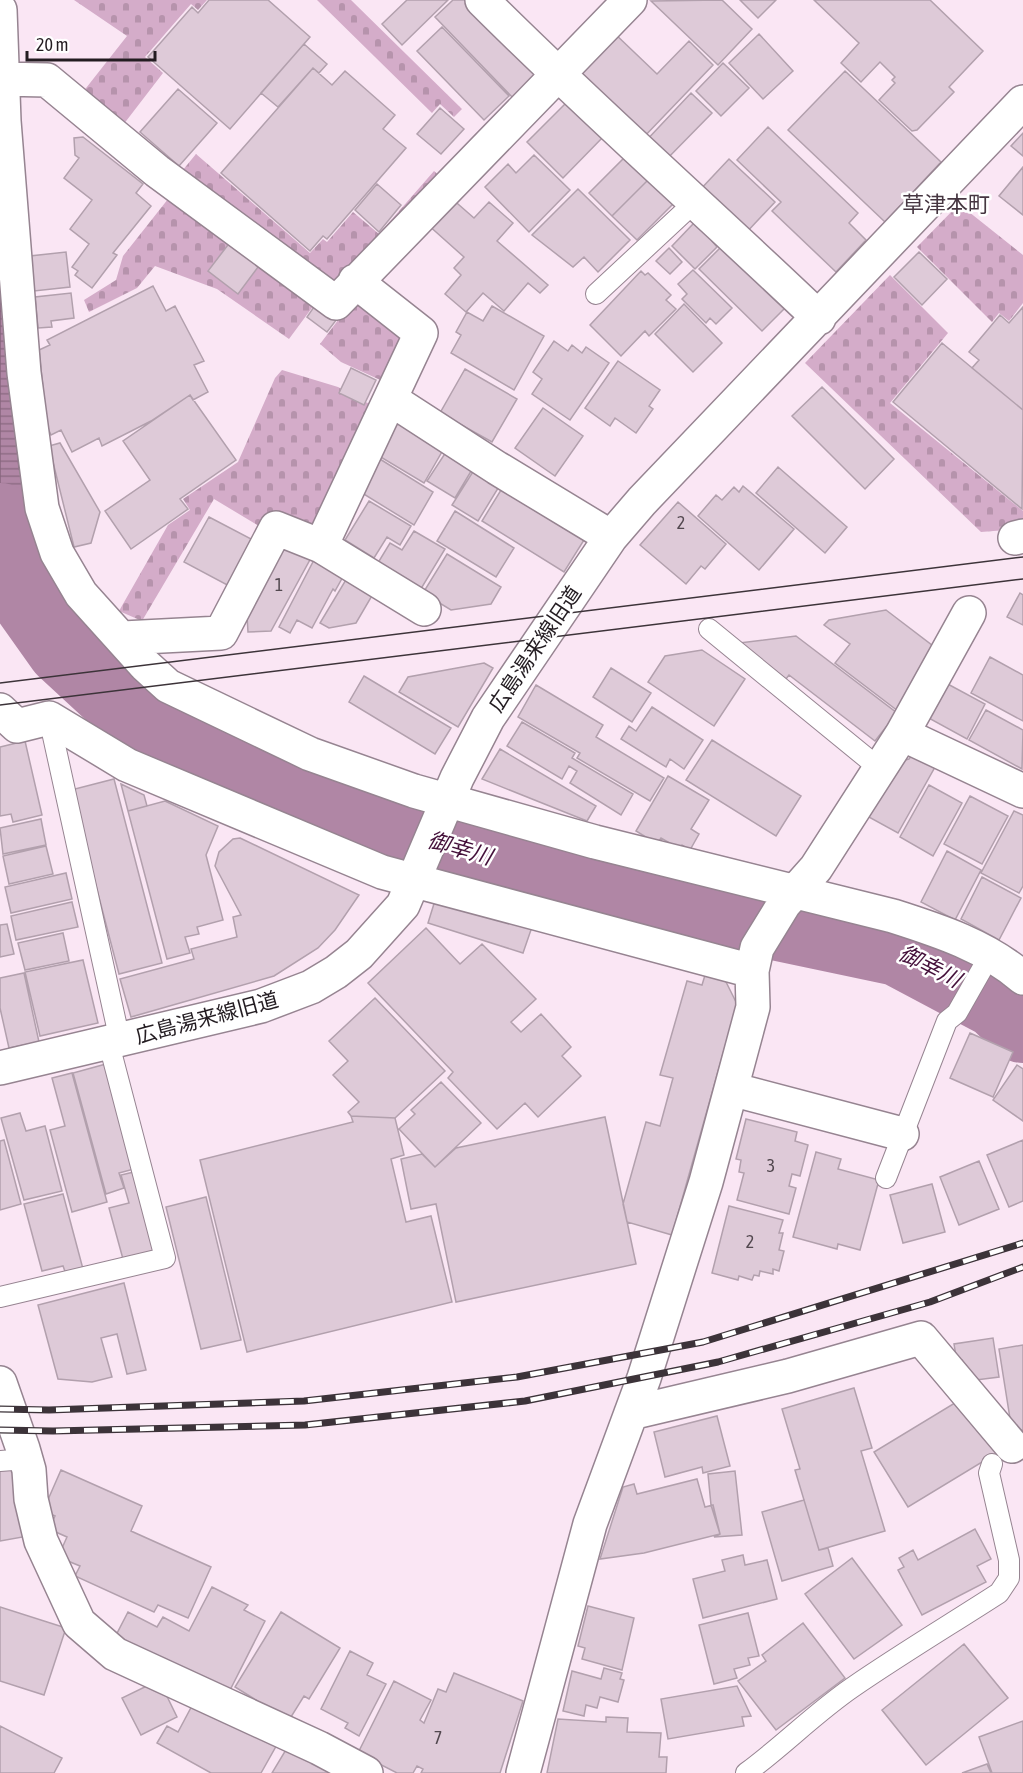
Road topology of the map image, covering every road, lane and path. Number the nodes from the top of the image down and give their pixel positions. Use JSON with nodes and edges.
{"nodes":[{"id":1,"x":483,"y":0,"type":"edge"},
{"id":2,"x":630,"y":0,"type":"edge"},
{"id":3,"x":0,"y":10,"type":"edge"},
{"id":4,"x":557,"y":75,"type":"junction"},
{"id":5,"x":2,"y":79,"type":"edge"},
{"id":6,"x":1023,"y":102,"type":"edge"},
{"id":7,"x":696,"y":201,"type":"junction"},
{"id":8,"x":355,"y":281,"type":"junction"},
{"id":9,"x":596,"y":294,"type":"dead end"},
{"id":10,"x":819,"y":318,"type":"junction"},
{"id":11,"x":392,"y":399,"type":"junction"},
{"id":12,"x":611,"y":537,"type":"junction"},
{"id":13,"x":321,"y":546,"type":"junction"},
{"id":14,"x":424,"y":609,"type":"dead end"},
{"id":15,"x":969,"y":613,"type":"dead end"},
{"id":16,"x":709,"y":629,"type":"dead end"},
{"id":17,"x":123,"y":638,"type":"junction"},
{"id":18,"x":49,"y":718,"type":"junction"},
{"id":19,"x":6,"y":722,"type":"edge"},
{"id":20,"x":902,"y":734,"type":"junction"},
{"id":21,"x":879,"y":768,"type":"junction"},
{"id":22,"x":1023,"y":791,"type":"edge"},
{"id":23,"x":444,"y":808,"type":"junction"},
{"id":24,"x":416,"y":875,"type":"junction"},
{"id":25,"x":790,"y":898,"type":"junction"},
{"id":26,"x":987,"y":959,"type":"junction"},
{"id":27,"x":753,"y":967,"type":"junction"},
{"id":28,"x":1023,"y":978,"type":"edge"},
{"id":29,"x":115,"y":1042,"type":"junction"},
{"id":30,"x":0,"y":1068,"type":"edge"},
{"id":31,"x":731,"y":1089,"type":"junction"},
{"id":32,"x":902,"y":1134,"type":"junction"},
{"id":33,"x":886,"y":1178,"type":"dead end"},
{"id":34,"x":0,"y":1297,"type":"edge"},
{"id":35,"x":0,"y":1383,"type":"edge"},
{"id":36,"x":631,"y":1413,"type":"junction"},
{"id":37,"x":1009,"y":1453,"type":"edge"},
{"id":38,"x":13,"y":1460,"type":"edge"},
{"id":39,"x":366,"y":1773,"type":"edge"},
{"id":40,"x":523,"y":1773,"type":"edge"},
{"id":41,"x":746,"y":1773,"type":"edge"}],
"edges":[{"from":1,"to":4,"type":"street"},
{"from":2,"to":4,"type":"street"},
{"from":3,"to":5,"type":"street"},
{"from":4,"to":7,"type":"street"},
{"from":4,"to":8,"type":"street"},
{"from":5,"to":8,"type":"street"},
{"from":5,"to":17,"type":"street"},
{"from":6,"to":10,"type":"street","name":"広島湯来線旧道"},
{"from":7,"to":9,"type":"lane"},
{"from":7,"to":10,"type":"street"},
{"from":8,"to":11,"type":"street"},
{"from":10,"to":12,"type":"street","name":"広島湯来線旧道"},
{"from":11,"to":12,"type":"street"},
{"from":11,"to":13,"type":"street"},
{"from":12,"to":23,"type":"street","name":"広島湯来線旧道"},
{"from":13,"to":14,"type":"street"},
{"from":13,"to":17,"type":"street"},
{"from":15,"to":20,"type":"street"},
{"from":16,"to":21,"type":"lane"},
{"from":17,"to":23,"type":"street"},
{"from":18,"to":19,"type":"street"},
{"from":18,"to":24,"type":"street"},
{"from":18,"to":29,"type":"lane"},
{"from":20,"to":21,"type":"street"},
{"from":20,"to":22,"type":"street"},
{"from":21,"to":25,"type":"street"},
{"from":23,"to":24,"type":"street","name":"広島湯来線旧道"},
{"from":23,"to":25,"type":"street"},
{"from":24,"to":27,"type":"street"},
{"from":24,"to":29,"type":"street","name":"広島湯来線旧道"},
{"from":25,"to":26,"type":"street"},
{"from":25,"to":27,"type":"street"},
{"from":26,"to":28,"type":"street"},
{"from":26,"to":32,"type":"lane"},
{"from":27,"to":31,"type":"street"},
{"from":29,"to":30,"type":"street","name":"広島湯来線旧道"},
{"from":29,"to":34,"type":"lane"},
{"from":31,"to":32,"type":"street"},
{"from":31,"to":36,"type":"street"},
{"from":32,"to":33,"type":"lane"},
{"from":35,"to":38,"type":"street"},
{"from":36,"to":37,"type":"street"},
{"from":36,"to":40,"type":"street"},
{"from":37,"to":41,"type":"lane"},
{"from":38,"to":39,"type":"street"}]}
